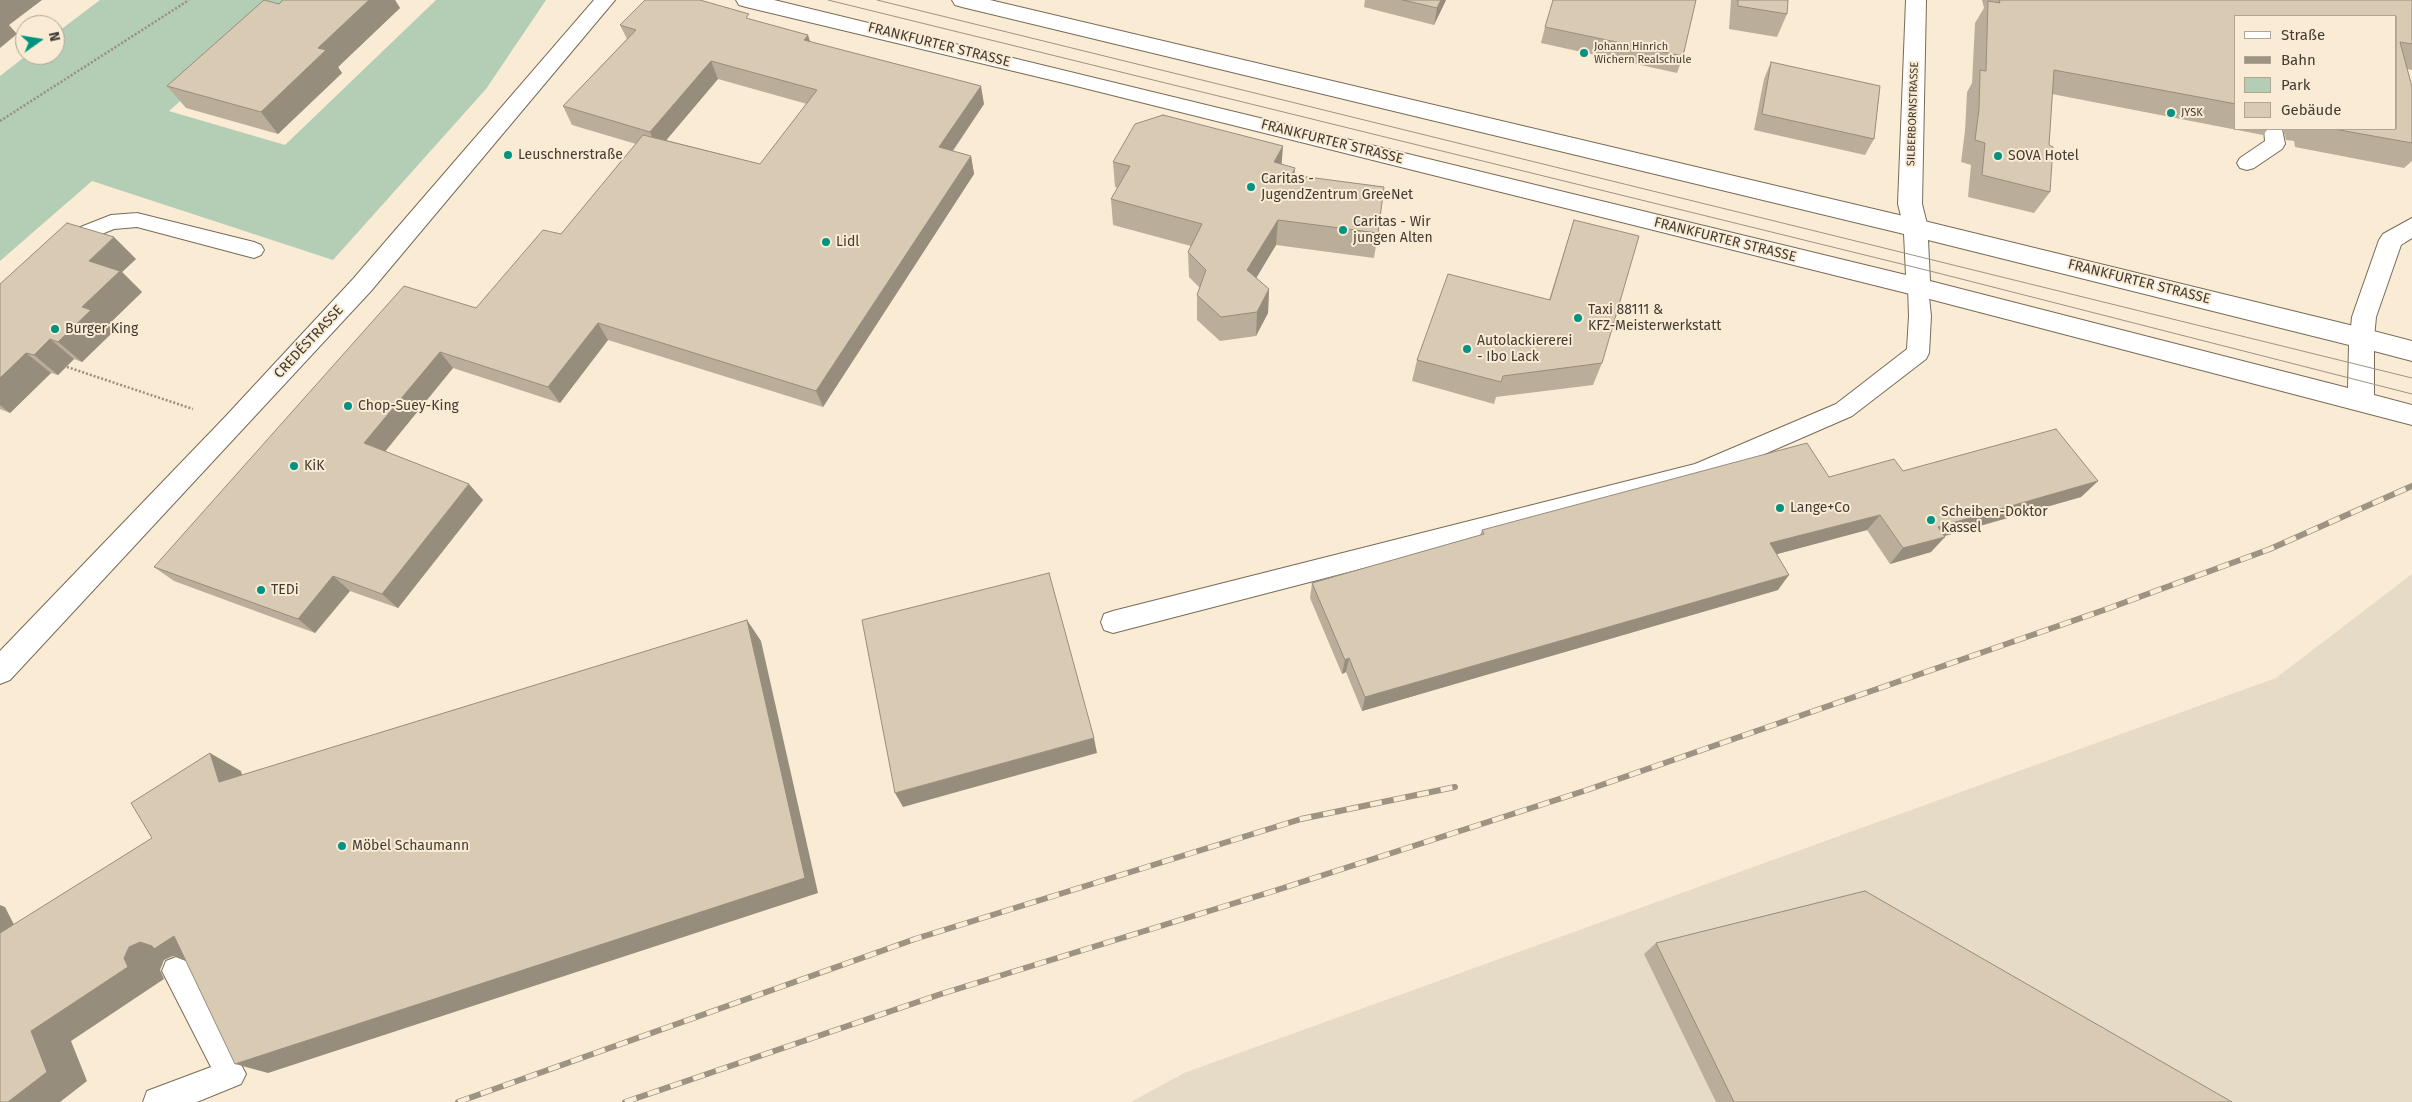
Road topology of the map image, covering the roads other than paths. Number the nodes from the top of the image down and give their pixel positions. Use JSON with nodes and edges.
{"nodes":[{"id":1,"x":605,"y":0,"type":"edge"},
{"id":2,"x":746,"y":0,"type":"edge"},
{"id":3,"x":962,"y":0,"type":"edge"},
{"id":4,"x":1916,"y":0,"type":"edge"},
{"id":5,"x":818,"y":7,"type":"edge"},
{"id":6,"x":2273,"y":130,"type":"edge"},
{"id":7,"x":2247,"y":163,"type":"dead end"},
{"id":8,"x":2412,"y":227,"type":"edge"},
{"id":9,"x":1916,"y":228,"type":"junction"},
{"id":10,"x":254,"y":250,"type":"dead end"},
{"id":11,"x":50,"y":266,"type":"edge"},
{"id":12,"x":1918,"y":287,"type":"junction"},
{"id":13,"x":2362,"y":338,"type":"junction"},
{"id":14,"x":2412,"y":351,"type":"edge"},
{"id":15,"x":2361,"y":401,"type":"junction"},
{"id":16,"x":2412,"y":415,"type":"edge"},
{"id":17,"x":1113,"y":622,"type":"dead end"},
{"id":18,"x":0,"y":671,"type":"edge"},
{"id":19,"x":176,"y":971,"type":"edge"},
{"id":20,"x":158,"y":1102,"type":"edge"}],
"edges":[{"from":1,"to":18,"type":"main road","name":"CREDÉSTRASSE"},
{"from":2,"to":5,"type":"main road","name":"FRANKFURTER STRASSE"},
{"from":3,"to":9,"type":"main road","name":"FRANKFURTER STRASSE"},
{"from":4,"to":9,"type":"main road","name":"SILBERBORNSTRASSE"},
{"from":5,"to":12,"type":"main road","name":"FRANKFURTER STRASSE"},
{"from":6,"to":7,"type":"lane"},
{"from":8,"to":13,"type":"main road"},
{"from":9,"to":12,"type":"main road"},
{"from":9,"to":13,"type":"main road","name":"FRANKFURTER STRASSE"},
{"from":10,"to":11,"type":"lane"},
{"from":12,"to":15,"type":"main road","name":"FRANKFURTER STRASSE"},
{"from":12,"to":17,"type":"lane"},
{"from":13,"to":14,"type":"main road","name":"FRANKFURTER STRASSE"},
{"from":13,"to":15,"type":"main road"},
{"from":15,"to":16,"type":"main road","name":"FRANKFURTER STRASSE"},
{"from":19,"to":20,"type":"lane"}]}
